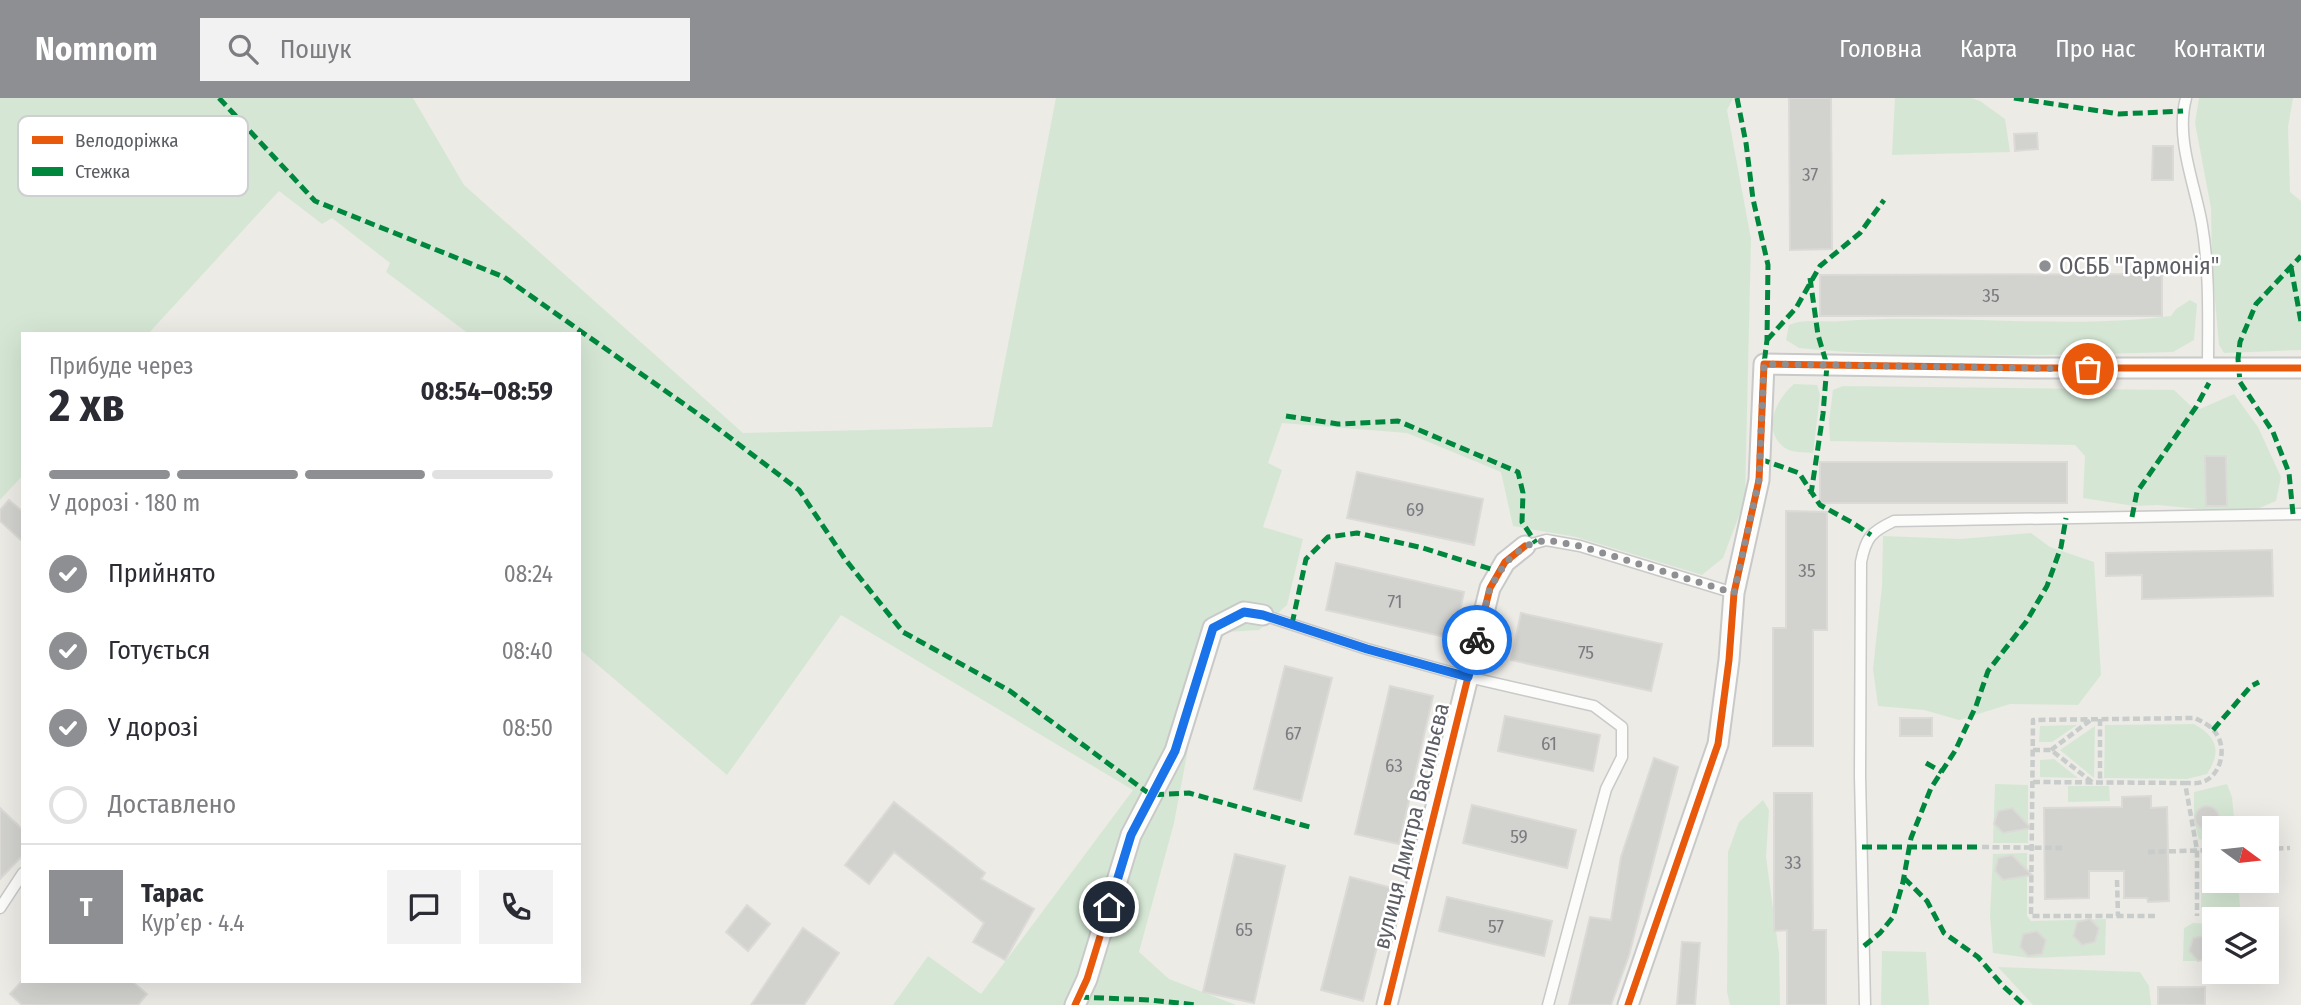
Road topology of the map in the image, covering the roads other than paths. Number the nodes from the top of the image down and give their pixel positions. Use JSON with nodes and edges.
{"nodes":[{"id":1,"x":2186,"y":98,"type":"edge"},
{"id":2,"x":2301,"y":368,"type":"edge"},
{"id":3,"x":2208,"y":369,"type":"junction"},
{"id":4,"x":2301,"y":514,"type":"edge"},
{"id":5,"x":1525,"y":546,"type":"joint"},
{"id":6,"x":1734,"y":593,"type":"junction"},
{"id":7,"x":1263,"y":615,"type":"joint"},
{"id":8,"x":1468,"y":677,"type":"junction"},
{"id":9,"x":21,"y":876,"type":"edge"},
{"id":10,"x":0,"y":908,"type":"edge"},
{"id":11,"x":1074,"y":1005,"type":"edge"},
{"id":12,"x":1387,"y":1005,"type":"edge"},
{"id":13,"x":1548,"y":1005,"type":"edge"},
{"id":14,"x":1628,"y":1005,"type":"edge"},
{"id":15,"x":1865,"y":1005,"type":"edge"}],
"edges":[{"from":1,"to":3,"type":"lane"},
{"from":2,"to":3,"type":"street"},
{"from":3,"to":6,"type":"street"},
{"from":4,"to":15,"type":"lane"},
{"from":5,"to":6,"type":"lane"},
{"from":5,"to":8,"type":"street","name":"вулиця Дмитра Васильєва"},
{"from":6,"to":14,"type":"street"},
{"from":7,"to":8,"type":"lane"},
{"from":7,"to":11,"type":"street"},
{"from":8,"to":12,"type":"street","name":"вулиця Дмитра Васильєва"},
{"from":8,"to":13,"type":"lane"},
{"from":9,"to":10,"type":"lane"}]}
